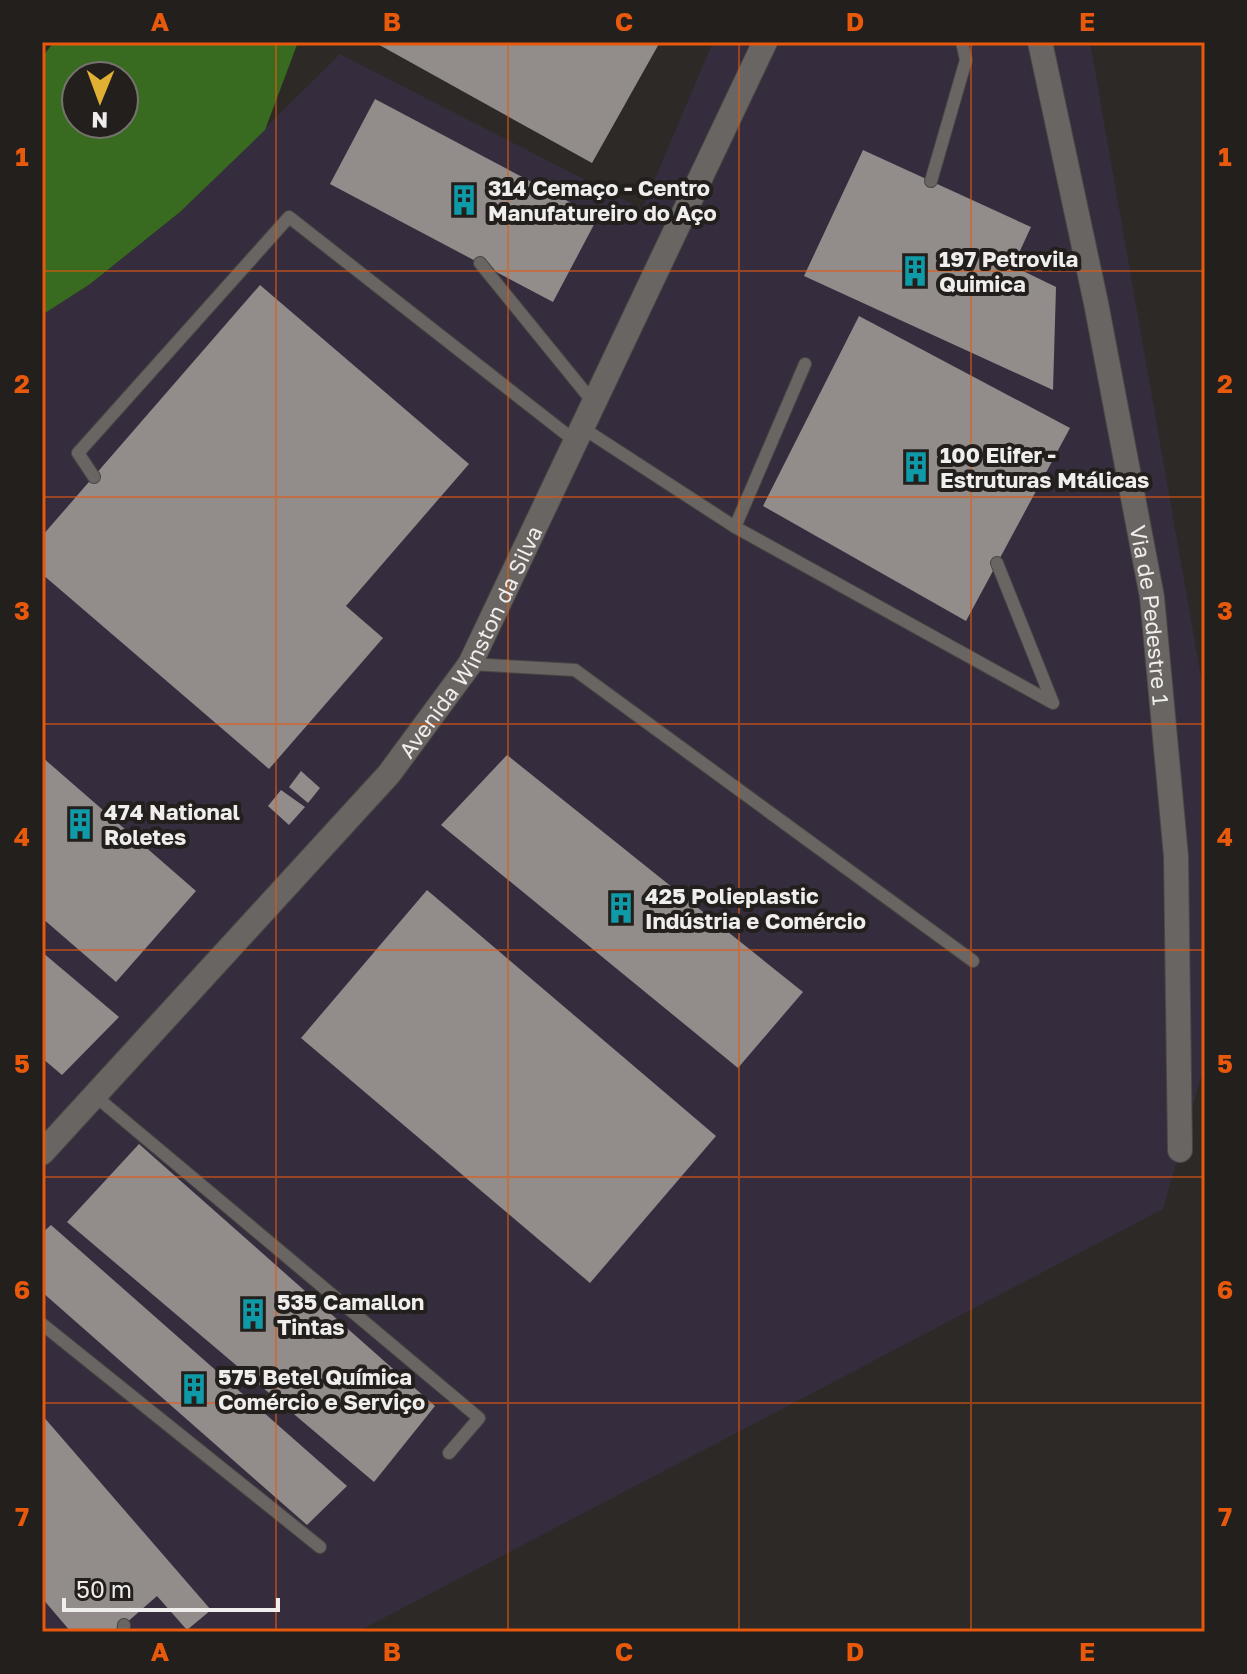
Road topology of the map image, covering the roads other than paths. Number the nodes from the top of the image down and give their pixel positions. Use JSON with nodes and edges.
{"nodes":[{"id":1,"x":765,"y":42,"type":"edge"},
{"id":2,"x":962,"y":42,"type":"edge"},
{"id":3,"x":1040,"y":42,"type":"edge"},
{"id":4,"x":931,"y":181,"type":"dead end"},
{"id":5,"x":480,"y":263,"type":"dead end"},
{"id":6,"x":805,"y":364,"type":"dead end"},
{"id":7,"x":593,"y":402,"type":"junction"},
{"id":8,"x":578,"y":434,"type":"junction"},
{"id":9,"x":94,"y":477,"type":"dead end"},
{"id":10,"x":735,"y":527,"type":"junction"},
{"id":11,"x":997,"y":563,"type":"dead end"},
{"id":12,"x":470,"y":664,"type":"junction"},
{"id":13,"x":973,"y":961,"type":"dead end"},
{"id":14,"x":94,"y":1095,"type":"junction"},
{"id":15,"x":1180,"y":1150,"type":"dead end"},
{"id":16,"x":42,"y":1153,"type":"edge"},
{"id":17,"x":42,"y":1324,"type":"edge"},
{"id":18,"x":449,"y":1453,"type":"dead end"},
{"id":19,"x":320,"y":1547,"type":"dead end"}],
"edges":[{"from":1,"to":7,"type":"street","name":"Avenida Winston da Silva"},
{"from":2,"to":4,"type":"lane"},
{"from":3,"to":15,"type":"street","name":"Via de Pedestre 1"},
{"from":5,"to":7,"type":"lane"},
{"from":6,"to":10,"type":"lane"},
{"from":7,"to":8,"type":"street","name":"Avenida Winston da Silva"},
{"from":8,"to":9,"type":"lane"},
{"from":8,"to":10,"type":"lane"},
{"from":8,"to":12,"type":"street","name":"Avenida Winston da Silva"},
{"from":10,"to":11,"type":"lane"},
{"from":12,"to":13,"type":"lane"},
{"from":12,"to":14,"type":"street","name":"Avenida Winston da Silva"},
{"from":14,"to":16,"type":"street","name":"Avenida Winston da Silva"},
{"from":14,"to":18,"type":"lane"},
{"from":17,"to":19,"type":"lane"}]}
